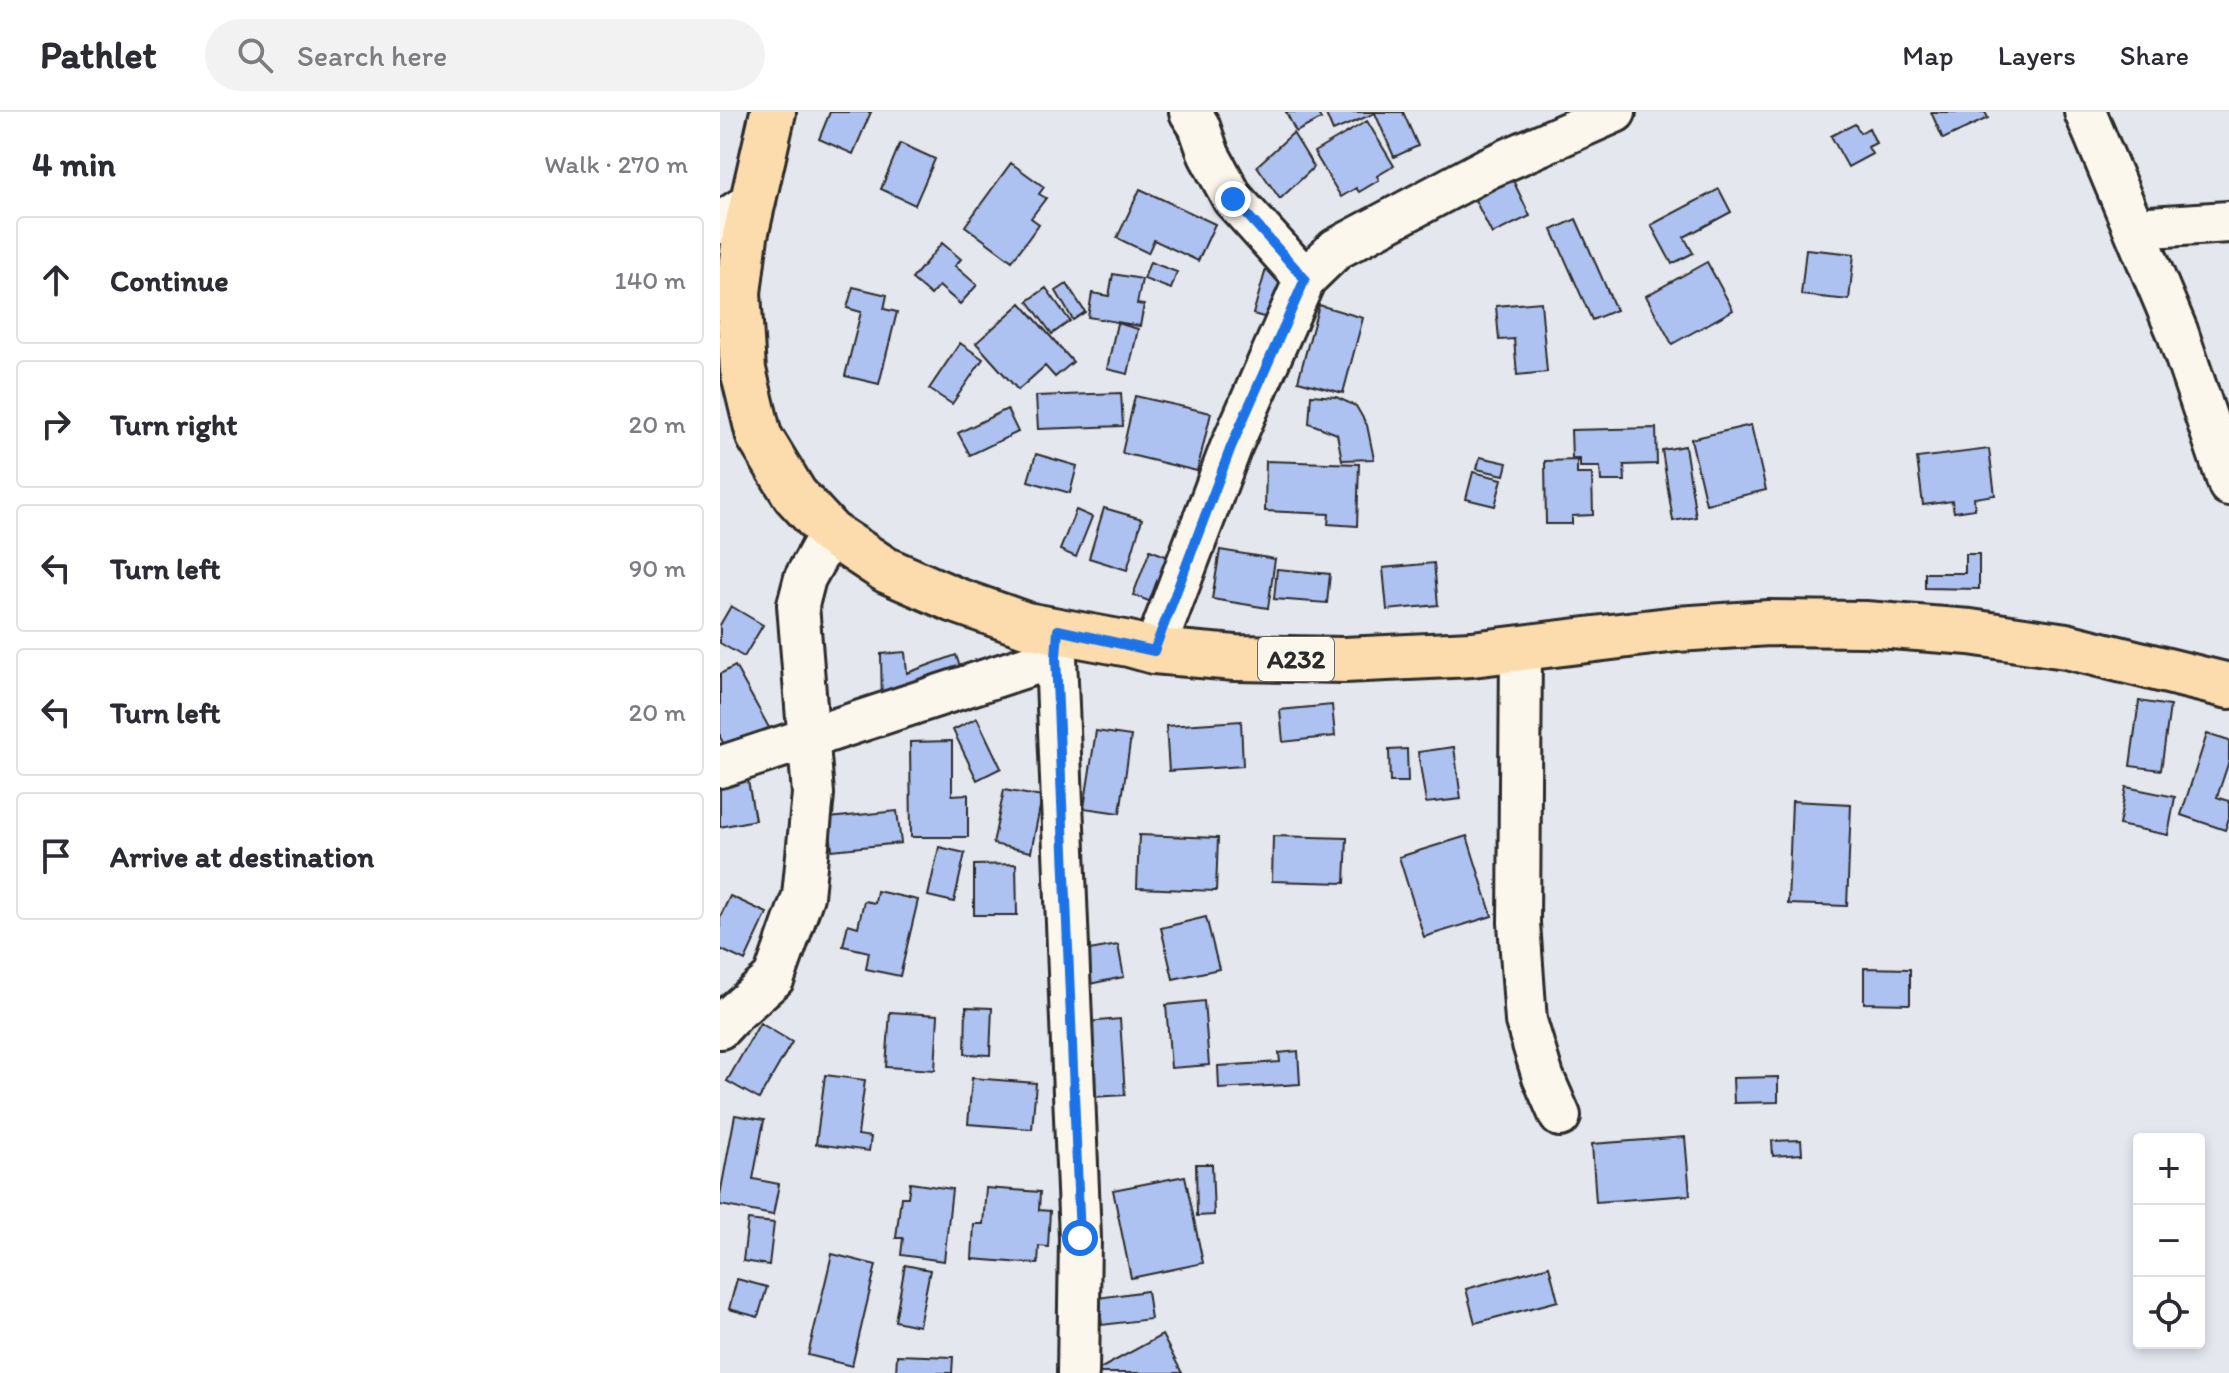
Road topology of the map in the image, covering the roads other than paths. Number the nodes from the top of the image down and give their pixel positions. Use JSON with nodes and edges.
{"nodes":[{"id":1,"x":773,"y":112,"type":"edge"},
{"id":2,"x":1190,"y":112,"type":"edge"},
{"id":3,"x":1615,"y":112,"type":"edge"},
{"id":4,"x":2085,"y":112,"type":"edge"},
{"id":5,"x":738,"y":211,"type":"edge"},
{"id":6,"x":2229,"y":222,"type":"edge"},
{"id":7,"x":2134,"y":228,"type":"junction"},
{"id":8,"x":1305,"y":279,"type":"junction"},
{"id":9,"x":2229,"y":485,"type":"edge"},
{"id":10,"x":830,"y":533,"type":"junction"},
{"id":11,"x":1057,"y":644,"type":"junction"},
{"id":12,"x":1521,"y":648,"type":"junction"},
{"id":13,"x":1154,"y":651,"type":"junction"},
{"id":14,"x":2229,"y":686,"type":"edge"},
{"id":15,"x":808,"y":738,"type":"junction"},
{"id":16,"x":720,"y":767,"type":"edge"},
{"id":17,"x":720,"y":1028,"type":"edge"},
{"id":18,"x":1560,"y":1116,"type":"dead end"},
{"id":19,"x":1078,"y":1373,"type":"edge"}],
"edges":[{"from":1,"to":5,"type":"main road","number":"A232"},
{"from":2,"to":8,"type":"street"},
{"from":3,"to":8,"type":"street"},
{"from":4,"to":7,"type":"street"},
{"from":5,"to":10,"type":"main road","number":"A232"},
{"from":6,"to":7,"type":"street"},
{"from":7,"to":9,"type":"street"},
{"from":8,"to":13,"type":"street"},
{"from":10,"to":11,"type":"main road","number":"A232"},
{"from":10,"to":15,"type":"street"},
{"from":11,"to":13,"type":"main road","number":"A232"},
{"from":11,"to":15,"type":"street"},
{"from":11,"to":19,"type":"street"},
{"from":12,"to":13,"type":"main road","number":"A232"},
{"from":12,"to":14,"type":"main road","number":"A232"},
{"from":12,"to":18,"type":"street"},
{"from":15,"to":16,"type":"street"},
{"from":15,"to":17,"type":"street"}]}
